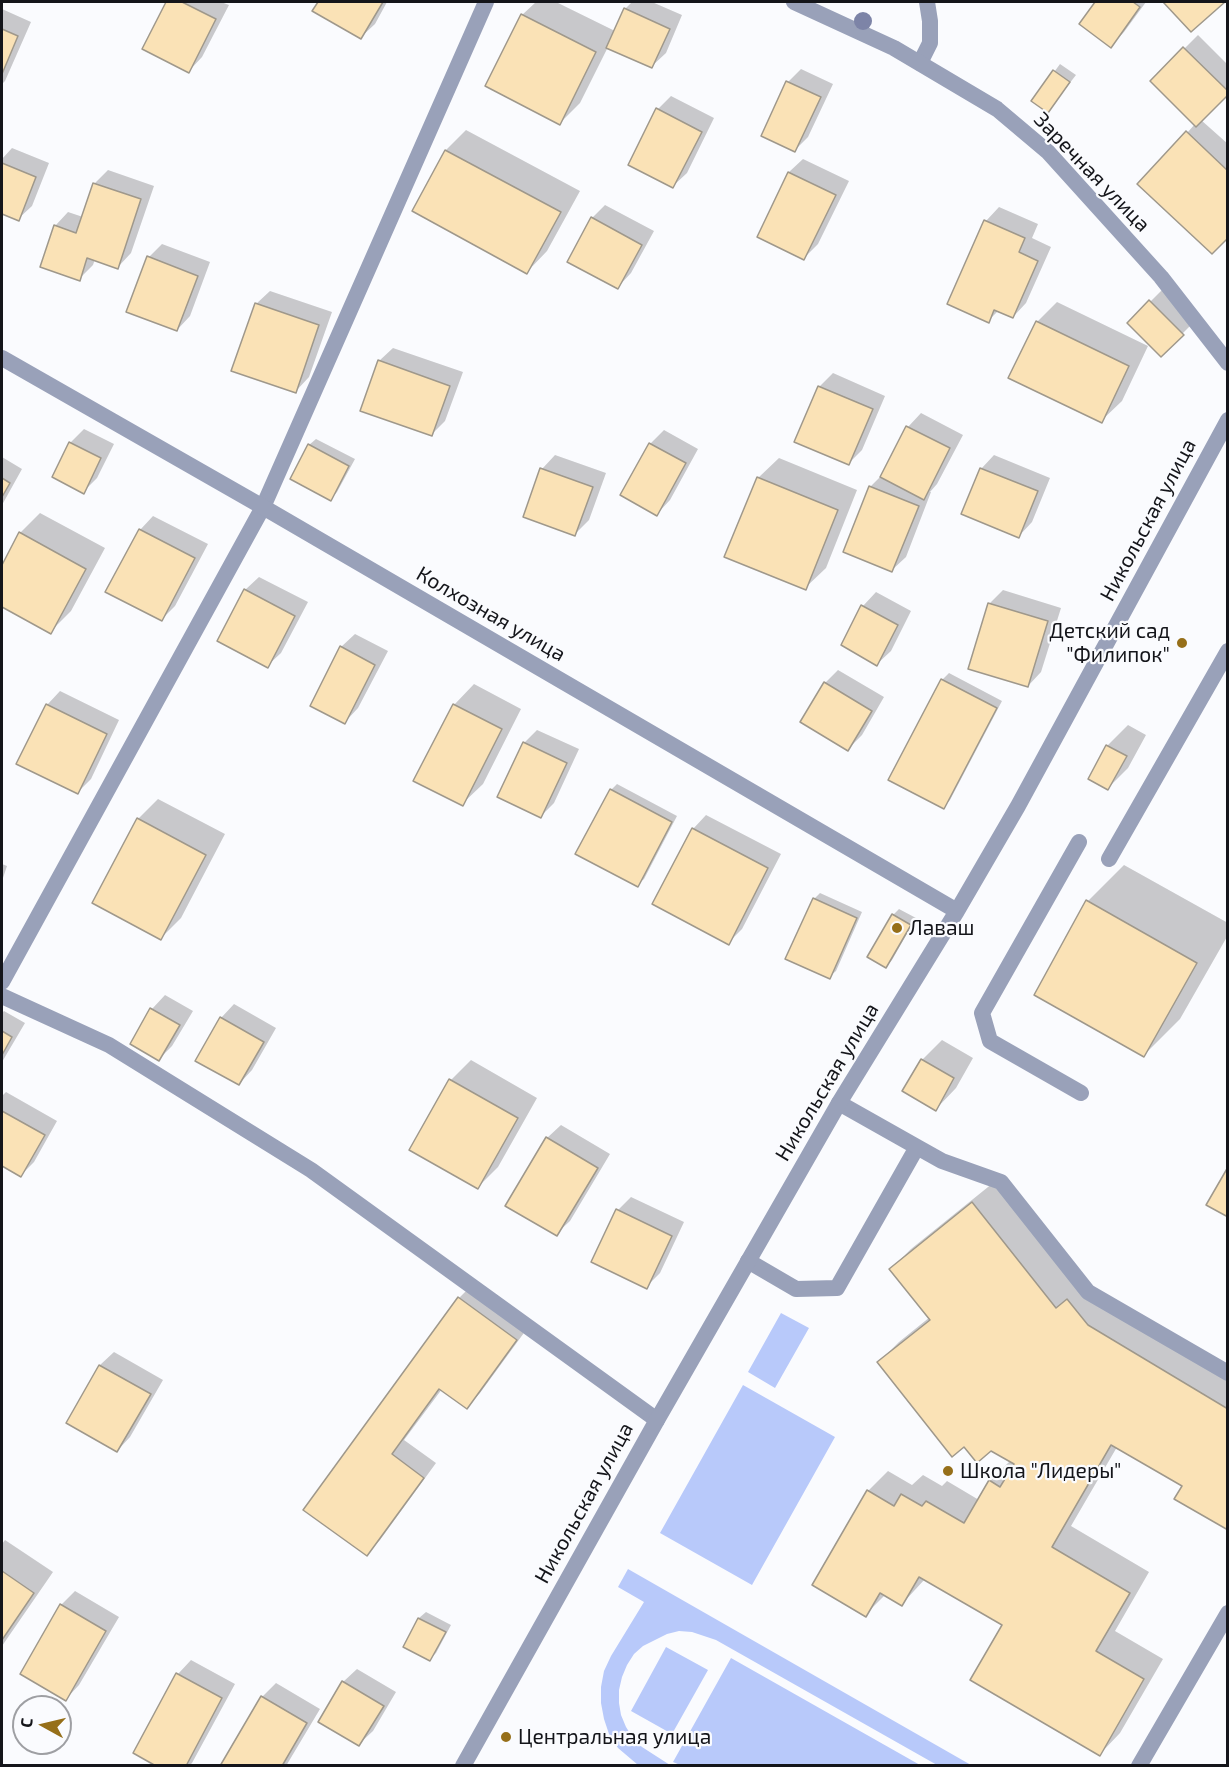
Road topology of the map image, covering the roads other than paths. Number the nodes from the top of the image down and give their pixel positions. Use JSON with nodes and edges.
{"nodes":[{"id":1,"x":486,"y":2,"type":"edge"},
{"id":2,"x":794,"y":2,"type":"edge"},
{"id":3,"x":927,"y":2,"type":"edge"},
{"id":4,"x":920,"y":63,"type":"junction"},
{"id":5,"x":2,"y":358,"type":"edge"},
{"id":6,"x":1227,"y":363,"type":"edge"},
{"id":7,"x":1227,"y":420,"type":"edge"},
{"id":8,"x":263,"y":507,"type":"junction"},
{"id":9,"x":1227,"y":653,"type":"edge"},
{"id":10,"x":1079,"y":842,"type":"dead end"},
{"id":11,"x":1109,"y":859,"type":"dead end"},
{"id":12,"x":957,"y":911,"type":"junction"},
{"id":13,"x":2,"y":982,"type":"edge"},
{"id":14,"x":2,"y":996,"type":"edge"},
{"id":15,"x":1081,"y":1094,"type":"dead end"},
{"id":16,"x":839,"y":1103,"type":"junction"},
{"id":17,"x":917,"y":1147,"type":"junction"},
{"id":18,"x":748,"y":1261,"type":"junction"},
{"id":19,"x":1227,"y":1373,"type":"edge"},
{"id":20,"x":657,"y":1420,"type":"junction"},
{"id":21,"x":1227,"y":1613,"type":"edge"},
{"id":22,"x":463,"y":1766,"type":"edge"},
{"id":23,"x":1139,"y":1766,"type":"edge"}],
"edges":[{"from":1,"to":8,"type":"street"},
{"from":2,"to":4,"type":"street","name":"Заречная улица"},
{"from":3,"to":4,"type":"street"},
{"from":4,"to":6,"type":"street","name":"Заречная улица"},
{"from":5,"to":8,"type":"street","name":"Колхозная улица"},
{"from":7,"to":12,"type":"street","name":"Никольская улица"},
{"from":8,"to":12,"type":"street","name":"Колхозная улица"},
{"from":8,"to":13,"type":"street"},
{"from":9,"to":11,"type":"street"},
{"from":10,"to":15,"type":"street"},
{"from":12,"to":16,"type":"street","name":"Никольская улица"},
{"from":14,"to":20,"type":"street"},
{"from":16,"to":17,"type":"street"},
{"from":16,"to":18,"type":"street","name":"Никольская улица"},
{"from":17,"to":18,"type":"street"},
{"from":17,"to":19,"type":"street"},
{"from":18,"to":20,"type":"street","name":"Никольская улица"},
{"from":20,"to":22,"type":"street","name":"Никольская улица"},
{"from":21,"to":23,"type":"street"}]}
